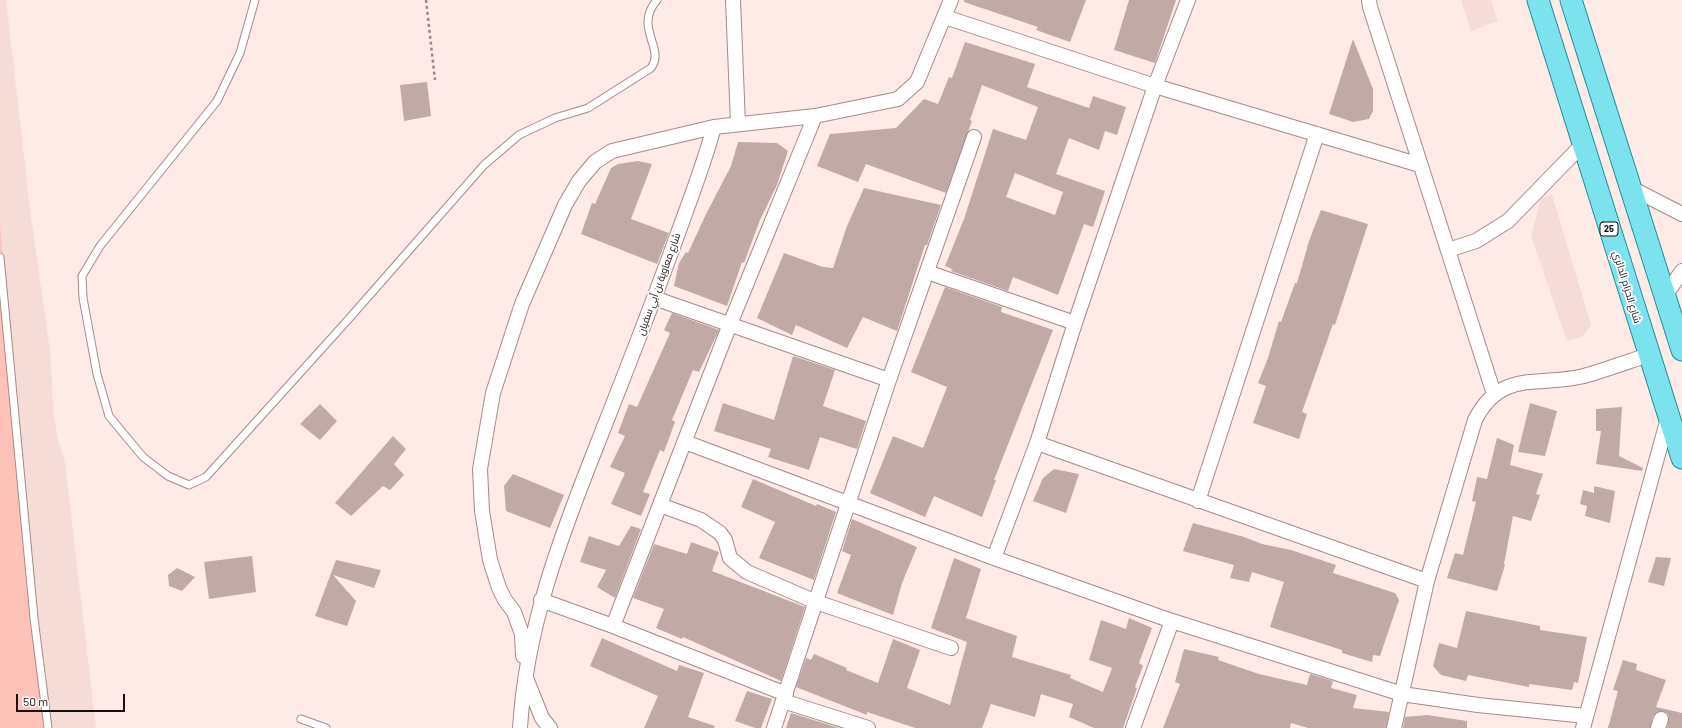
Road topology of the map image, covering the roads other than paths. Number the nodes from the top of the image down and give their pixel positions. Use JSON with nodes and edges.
{"nodes":[{"id":1,"x":255,"y":0,"type":"edge"},
{"id":2,"x":658,"y":0,"type":"edge"},
{"id":3,"x":733,"y":0,"type":"edge"},
{"id":4,"x":951,"y":0,"type":"edge"},
{"id":5,"x":1188,"y":0,"type":"edge"},
{"id":6,"x":1369,"y":0,"type":"edge"},
{"id":7,"x":1538,"y":0,"type":"edge"},
{"id":8,"x":1571,"y":0,"type":"edge"},
{"id":9,"x":945,"y":17,"type":"junction"},
{"id":10,"x":1155,"y":86,"type":"junction"},
{"id":11,"x":1603,"y":96,"type":"junction"},
{"id":12,"x":1572,"y":108,"type":"junction"},
{"id":13,"x":815,"y":116,"type":"junction"},
{"id":14,"x":738,"y":124,"type":"junction"},
{"id":15,"x":714,"y":128,"type":"junction"},
{"id":16,"x":1317,"y":134,"type":"junction"},
{"id":17,"x":974,"y":136,"type":"dead end"},
{"id":18,"x":1583,"y":144,"type":"junction"},
{"id":19,"x":1420,"y":165,"type":"junction"},
{"id":20,"x":1631,"y":188,"type":"junction"},
{"id":21,"x":1682,"y":214,"type":"edge"},
{"id":22,"x":1448,"y":250,"type":"junction"},
{"id":23,"x":0,"y":257,"type":"edge"},
{"id":24,"x":1682,"y":271,"type":"edge"},
{"id":25,"x":927,"y":272,"type":"junction"},
{"id":26,"x":1665,"y":296,"type":"junction"},
{"id":27,"x":654,"y":298,"type":"junction"},
{"id":28,"x":730,"y":324,"type":"junction"},
{"id":29,"x":1076,"y":324,"type":"junction"},
{"id":30,"x":1682,"y":350,"type":"edge"},
{"id":31,"x":1648,"y":355,"type":"junction"},
{"id":32,"x":889,"y":380,"type":"junction"},
{"id":33,"x":1494,"y":394,"type":"junction"},
{"id":34,"x":1668,"y":418,"type":"junction"},
{"id":35,"x":685,"y":442,"type":"junction"},
{"id":36,"x":1038,"y":444,"type":"junction"},
{"id":37,"x":1682,"y":458,"type":"edge"},
{"id":38,"x":1198,"y":500,"type":"junction"},
{"id":39,"x":848,"y":504,"type":"junction"},
{"id":40,"x":660,"y":505,"type":"junction"},
{"id":41,"x":994,"y":558,"type":"junction"},
{"id":42,"x":1427,"y":581,"type":"junction"},
{"id":43,"x":541,"y":600,"type":"junction"},
{"id":44,"x":816,"y":602,"type":"junction"},
{"id":45,"x":1172,"y":621,"type":"junction"},
{"id":46,"x":613,"y":626,"type":"junction"},
{"id":47,"x":951,"y":648,"type":"dead end"},
{"id":48,"x":525,"y":674,"type":"junction"},
{"id":49,"x":1402,"y":694,"type":"junction"},
{"id":50,"x":784,"y":698,"type":"junction"},
{"id":51,"x":301,"y":719,"type":"dead end"},
{"id":52,"x":1584,"y":722,"type":"edge"},
{"id":53,"x":48,"y":728,"type":"edge"},
{"id":54,"x":326,"y":728,"type":"edge"},
{"id":55,"x":520,"y":728,"type":"edge"},
{"id":56,"x":550,"y":728,"type":"edge"},
{"id":57,"x":774,"y":728,"type":"edge"},
{"id":58,"x":868,"y":728,"type":"edge"},
{"id":59,"x":1133,"y":728,"type":"edge"},
{"id":60,"x":1394,"y":728,"type":"edge"}],
"edges":[{"from":1,"to":2,"type":"lane"},
{"from":3,"to":14,"type":"street"},
{"from":4,"to":9,"type":"street"},
{"from":5,"to":10,"type":"street"},
{"from":6,"to":19,"type":"street"},
{"from":7,"to":12,"type":"main road","name":"شارع الحزام الدائري","number":"25"},
{"from":8,"to":11,"type":"main road"},
{"from":9,"to":10,"type":"street"},
{"from":9,"to":13,"type":"street"},
{"from":10,"to":16,"type":"street"},
{"from":10,"to":29,"type":"street"},
{"from":11,"to":12,"type":"main road"},
{"from":11,"to":20,"type":"main road"},
{"from":12,"to":18,"type":"main road","name":"شارع الحزام الدائري","number":"25"},
{"from":13,"to":14,"type":"street"},
{"from":13,"to":28,"type":"street"},
{"from":14,"to":15,"type":"street"},
{"from":15,"to":27,"type":"street","name":"شارع معاوية بن أبي سفيان"},
{"from":15,"to":48,"type":"street"},
{"from":16,"to":19,"type":"street"},
{"from":16,"to":38,"type":"street"},
{"from":17,"to":25,"type":"street"},
{"from":18,"to":22,"type":"street"},
{"from":18,"to":31,"type":"main road","name":"شارع الحزام الدائري","number":"25"},
{"from":19,"to":22,"type":"street"},
{"from":20,"to":21,"type":"street"},
{"from":20,"to":26,"type":"main road"},
{"from":22,"to":33,"type":"street"},
{"from":23,"to":53,"type":"lane"},
{"from":24,"to":26,"type":"street"},
{"from":25,"to":29,"type":"street"},
{"from":25,"to":32,"type":"street"},
{"from":26,"to":30,"type":"main road"},
{"from":27,"to":28,"type":"street"},
{"from":27,"to":43,"type":"street","name":"شارع معاوية بن أبي سفيان"},
{"from":28,"to":32,"type":"street"},
{"from":28,"to":35,"type":"street"},
{"from":29,"to":36,"type":"street"},
{"from":31,"to":33,"type":"street"},
{"from":31,"to":34,"type":"main road","name":"شارع الحزام الدائري","number":"25"},
{"from":32,"to":39,"type":"street"},
{"from":33,"to":42,"type":"street"},
{"from":34,"to":37,"type":"main road","name":"شارع الحزام الدائري","number":"25"},
{"from":34,"to":52,"type":"street"},
{"from":35,"to":39,"type":"street"},
{"from":35,"to":40,"type":"street"},
{"from":36,"to":38,"type":"street"},
{"from":36,"to":41,"type":"street"},
{"from":38,"to":42,"type":"street"},
{"from":39,"to":41,"type":"street"},
{"from":39,"to":44,"type":"street"},
{"from":40,"to":44,"type":"street"},
{"from":40,"to":46,"type":"street"},
{"from":41,"to":45,"type":"street"},
{"from":42,"to":49,"type":"street"},
{"from":43,"to":46,"type":"street"},
{"from":43,"to":48,"type":"street","name":"شارع معاوية بن أبي سفيان"},
{"from":44,"to":47,"type":"street"},
{"from":44,"to":50,"type":"street"},
{"from":45,"to":49,"type":"street"},
{"from":45,"to":59,"type":"street"},
{"from":46,"to":50,"type":"street"},
{"from":48,"to":55,"type":"street","name":"شارع معاوية بن أبي سفيان"},
{"from":48,"to":56,"type":"street"},
{"from":49,"to":52,"type":"street"},
{"from":49,"to":60,"type":"street"},
{"from":50,"to":57,"type":"street"},
{"from":50,"to":58,"type":"street"},
{"from":51,"to":54,"type":"lane"}]}
